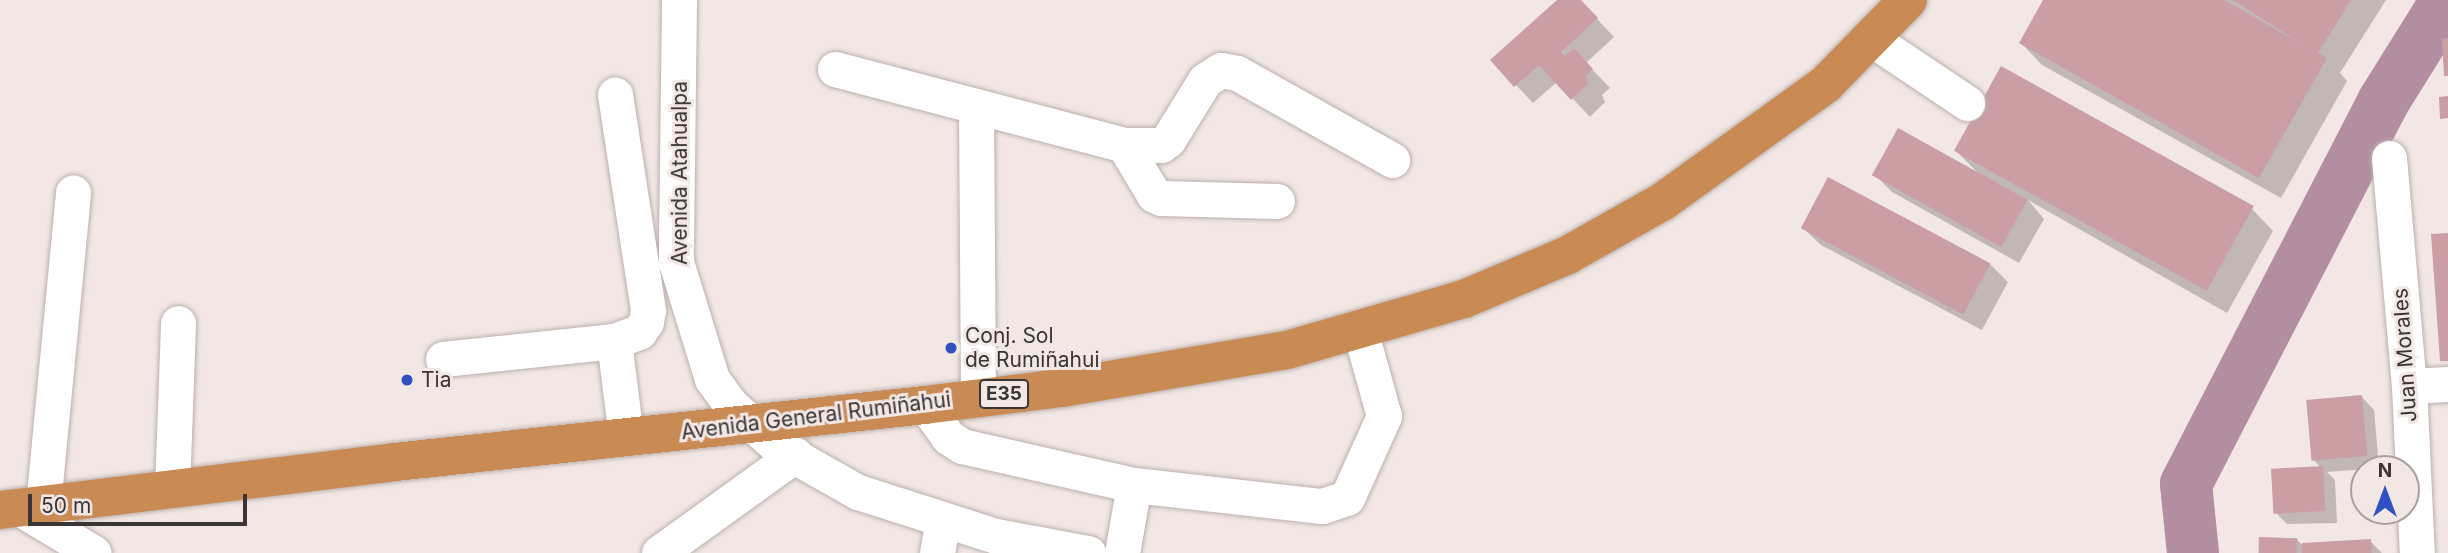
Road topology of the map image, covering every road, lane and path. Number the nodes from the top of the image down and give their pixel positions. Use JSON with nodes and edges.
{"nodes":[{"id":1,"x":679,"y":0,"type":"edge"},
{"id":2,"x":1908,"y":0,"type":"edge"},
{"id":3,"x":1870,"y":38,"type":"junction"},
{"id":4,"x":835,"y":69,"type":"dead end"},
{"id":5,"x":615,"y":95,"type":"dead end"},
{"id":6,"x":1966,"y":103,"type":"dead end"},
{"id":7,"x":976,"y":106,"type":"junction"},
{"id":8,"x":1124,"y":145,"type":"junction"},
{"id":9,"x":2389,"y":158,"type":"dead end"},
{"id":10,"x":1392,"y":160,"type":"dead end"},
{"id":11,"x":73,"y":192,"type":"dead end"},
{"id":12,"x":1277,"y":201,"type":"dead end"},
{"id":13,"x":178,"y":323,"type":"dead end"},
{"id":14,"x":1360,"y":330,"type":"junction"},
{"id":15,"x":614,"y":341,"type":"junction"},
{"id":16,"x":443,"y":359,"type":"dead end"},
{"id":17,"x":2448,"y":384,"type":"edge"},
{"id":18,"x":2409,"y":386,"type":"junction"},
{"id":19,"x":978,"y":397,"type":"junction"},
{"id":20,"x":925,"y":405,"type":"junction"},
{"id":21,"x":754,"y":424,"type":"junction"},
{"id":22,"x":626,"y":437,"type":"junction"},
{"id":23,"x":795,"y":455,"type":"junction"},
{"id":24,"x":1134,"y":485,"type":"junction"},
{"id":25,"x":172,"y":489,"type":"junction"},
{"id":26,"x":21,"y":507,"type":"edge"},
{"id":27,"x":940,"y":537,"type":"edge"},
{"id":28,"x":80,"y":549,"type":"edge"},
{"id":29,"x":1074,"y":552,"type":"edge"},
{"id":30,"x":659,"y":553,"type":"edge"},
{"id":31,"x":1122,"y":553,"type":"edge"},
{"id":32,"x":2417,"y":553,"type":"edge"}],
"edges":[{"from":1,"to":21,"type":"street","name":"Avenida Atahualpa"},
{"from":2,"to":3,"type":"highway","name":"Avenida General Rumiñahui","number":"E35"},
{"from":3,"to":6,"type":"street"},
{"from":3,"to":14,"type":"highway","name":"Avenida General Rumiñahui","number":"E35"},
{"from":4,"to":7,"type":"street"},
{"from":5,"to":15,"type":"street"},
{"from":7,"to":8,"type":"street"},
{"from":7,"to":19,"type":"street"},
{"from":8,"to":10,"type":"street"},
{"from":8,"to":12,"type":"street"},
{"from":9,"to":18,"type":"street","name":"Juan Morales"},
{"from":11,"to":26,"type":"street"},
{"from":13,"to":25,"type":"street"},
{"from":14,"to":19,"type":"highway","name":"Avenida General Rumiñahui","number":"E35"},
{"from":14,"to":24,"type":"street"},
{"from":15,"to":16,"type":"street"},
{"from":15,"to":22,"type":"street"},
{"from":17,"to":18,"type":"street"},
{"from":18,"to":32,"type":"street","name":"Juan Morales"},
{"from":19,"to":20,"type":"highway","name":"Avenida General Rumiñahui","number":"E35"},
{"from":20,"to":21,"type":"highway","name":"Avenida General Rumiñahui","number":"E35"},
{"from":20,"to":24,"type":"street"},
{"from":21,"to":22,"type":"highway","name":"Avenida General Rumiñahui","number":"E35"},
{"from":21,"to":23,"type":"street","name":"Avenida Atahualpa"},
{"from":22,"to":25,"type":"highway","name":"Avenida General Rumiñahui","number":"E35"},
{"from":23,"to":27,"type":"street","name":"Avenida Atahualpa"},
{"from":23,"to":30,"type":"street"},
{"from":24,"to":31,"type":"street"},
{"from":25,"to":26,"type":"highway","name":"Avenida General Rumiñahui","number":"E35"},
{"from":26,"to":28,"type":"street"},
{"from":27,"to":29,"type":"street","name":"Avenida Atahualpa"}]}
